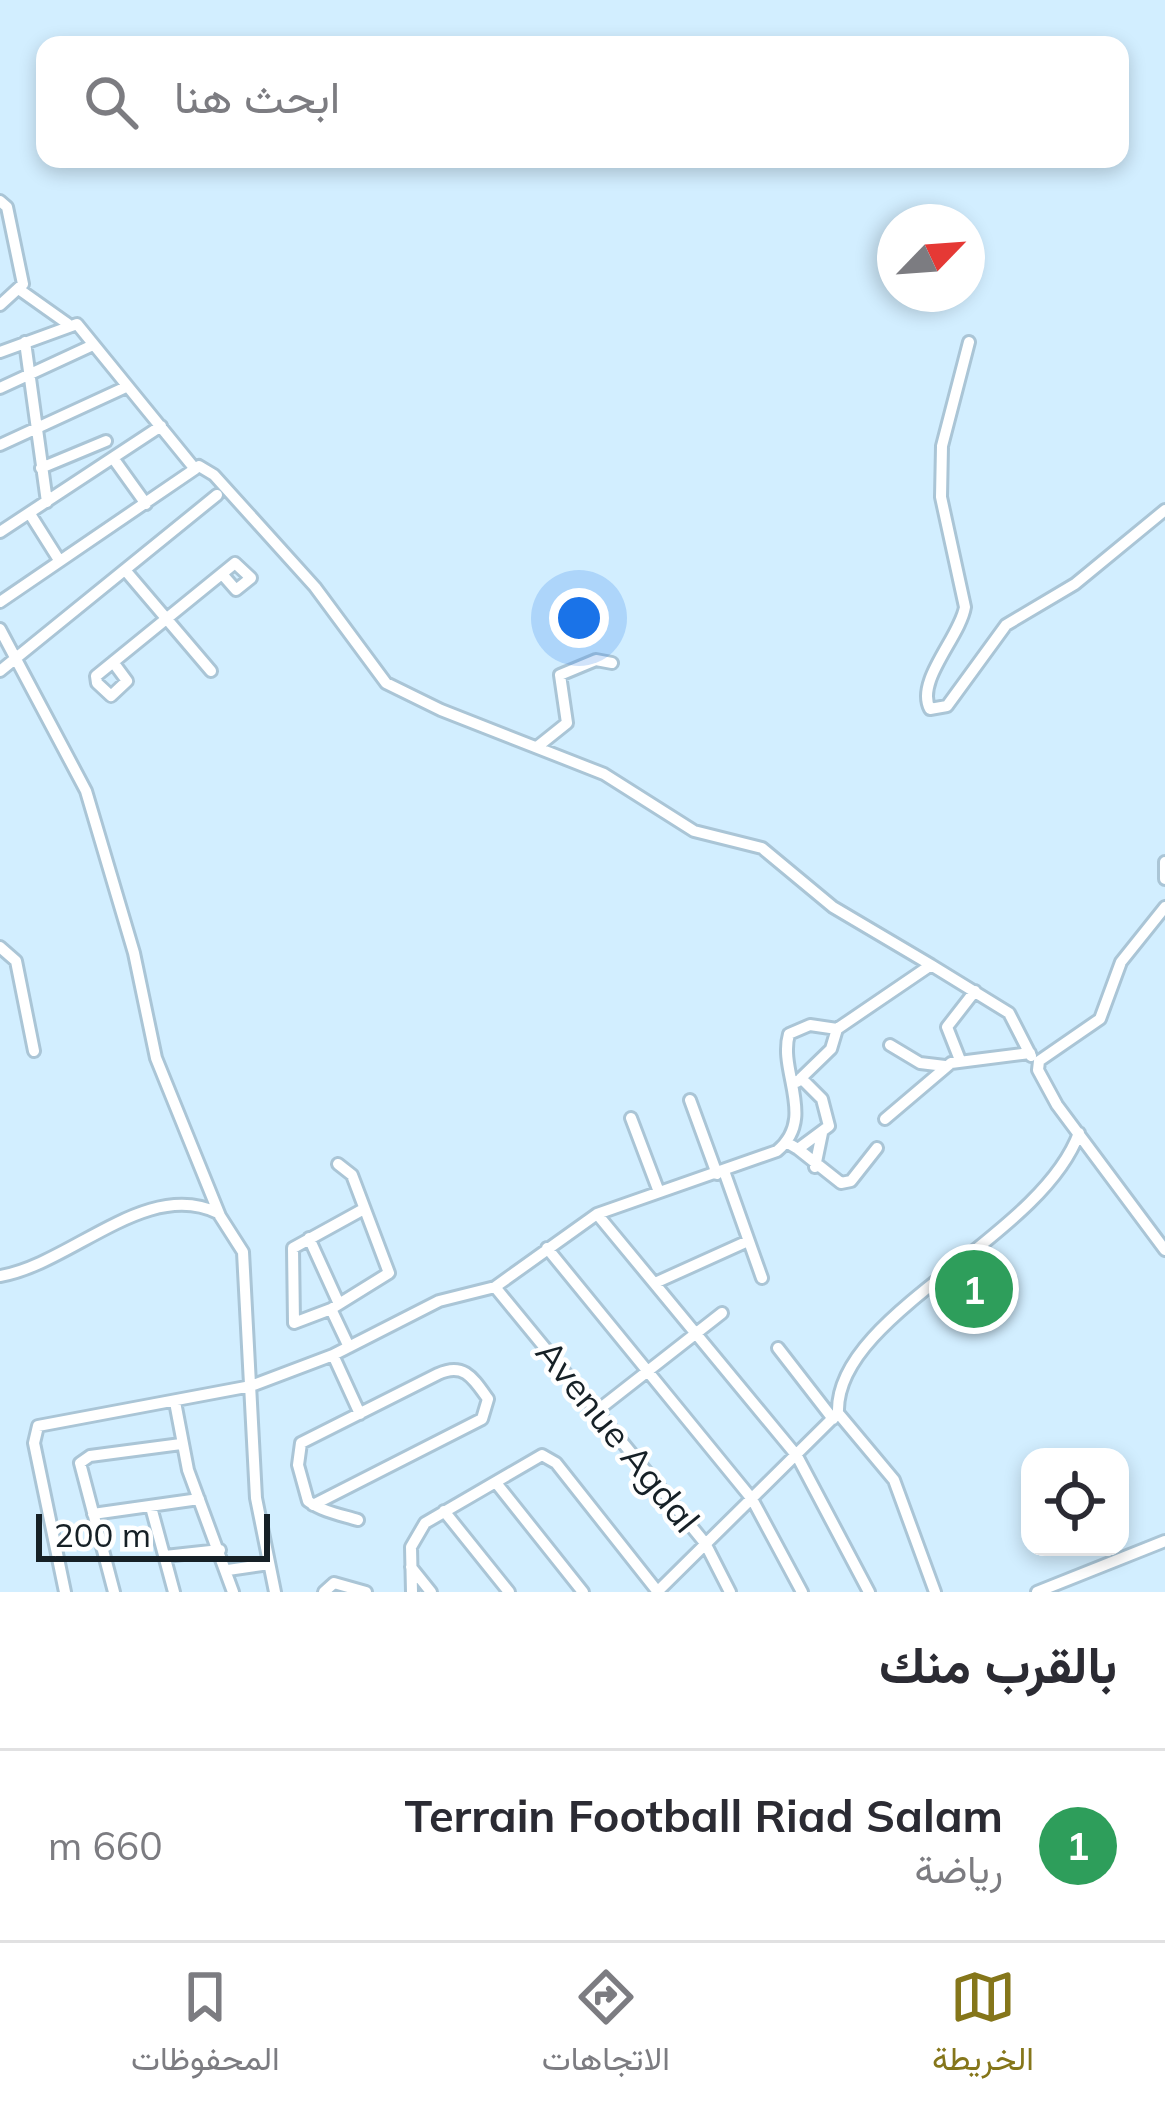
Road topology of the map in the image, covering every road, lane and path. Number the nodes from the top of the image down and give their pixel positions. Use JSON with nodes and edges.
{"nodes":[{"id":1,"x":0,"y":201,"type":"edge"},
{"id":2,"x":14,"y":253,"type":"junction"},
{"id":3,"x":0,"y":258,"type":"edge"},
{"id":4,"x":20,"y":290,"type":"junction"},
{"id":5,"x":0,"y":305,"type":"edge"},
{"id":6,"x":68,"y":324,"type":"junction"},
{"id":7,"x":25,"y":342,"type":"junction"},
{"id":8,"x":969,"y":342,"type":"dead end"},
{"id":9,"x":93,"y":345,"type":"junction"},
{"id":10,"x":0,"y":352,"type":"edge"},
{"id":11,"x":29,"y":374,"type":"junction"},
{"id":12,"x":126,"y":387,"type":"junction"},
{"id":13,"x":0,"y":388,"type":"edge"},
{"id":14,"x":161,"y":426,"type":"junction"},
{"id":15,"x":36,"y":429,"type":"junction"},
{"id":16,"x":106,"y":441,"type":"dead end"},
{"id":17,"x":0,"y":446,"type":"edge"},
{"id":18,"x":113,"y":458,"type":"junction"},
{"id":19,"x":41,"y":468,"type":"junction"},
{"id":20,"x":195,"y":470,"type":"junction"},
{"id":21,"x":217,"y":495,"type":"dead end"},
{"id":22,"x":47,"y":502,"type":"junction"},
{"id":23,"x":146,"y":504,"type":"junction"},
{"id":24,"x":1165,"y":510,"type":"edge"},
{"id":25,"x":30,"y":514,"type":"junction"},
{"id":26,"x":0,"y":532,"type":"edge"},
{"id":27,"x":59,"y":560,"type":"junction"},
{"id":28,"x":125,"y":570,"type":"junction"},
{"id":29,"x":222,"y":574,"type":"dead end"},
{"id":30,"x":0,"y":602,"type":"edge"},
{"id":31,"x":166,"y":618,"type":"junction"},
{"id":32,"x":0,"y":628,"type":"edge"},
{"id":33,"x":15,"y":657,"type":"junction"},
{"id":34,"x":113,"y":662,"type":"dead end"},
{"id":35,"x":612,"y":663,"type":"dead end"},
{"id":36,"x":0,"y":671,"type":"edge"},
{"id":37,"x":211,"y":671,"type":"dead end"},
{"id":38,"x":537,"y":747,"type":"junction"},
{"id":39,"x":1165,"y":862,"type":"edge"},
{"id":40,"x":1165,"y":879,"type":"edge"},
{"id":41,"x":1165,"y":907,"type":"edge"},
{"id":42,"x":0,"y":947,"type":"edge"},
{"id":43,"x":931,"y":965,"type":"junction"},
{"id":44,"x":975,"y":992,"type":"junction"},
{"id":45,"x":836,"y":1029,"type":"junction"},
{"id":46,"x":890,"y":1045,"type":"dead end"},
{"id":47,"x":34,"y":1052,"type":"dead end"},
{"id":48,"x":1030,"y":1053,"type":"junction"},
{"id":49,"x":960,"y":1060,"type":"junction"},
{"id":50,"x":944,"y":1066,"type":"junction"},
{"id":51,"x":1037,"y":1070,"type":"junction"},
{"id":52,"x":799,"y":1081,"type":"junction"},
{"id":53,"x":690,"y":1100,"type":"dead end"},
{"id":54,"x":631,"y":1118,"type":"dead end"},
{"id":55,"x":885,"y":1119,"type":"dead end"},
{"id":56,"x":822,"y":1133,"type":"junction"},
{"id":57,"x":1079,"y":1133,"type":"junction"},
{"id":58,"x":786,"y":1142,"type":"junction"},
{"id":59,"x":878,"y":1148,"type":"dead end"},
{"id":60,"x":798,"y":1149,"type":"junction"},
{"id":61,"x":338,"y":1164,"type":"dead end"},
{"id":62,"x":815,"y":1167,"type":"junction"},
{"id":63,"x":720,"y":1172,"type":"junction"},
{"id":64,"x":659,"y":1192,"type":"junction"},
{"id":65,"x":362,"y":1210,"type":"junction"},
{"id":66,"x":218,"y":1213,"type":"junction"},
{"id":67,"x":597,"y":1214,"type":"junction"},
{"id":68,"x":309,"y":1238,"type":"junction"},
{"id":69,"x":748,"y":1241,"type":"junction"},
{"id":70,"x":547,"y":1248,"type":"junction"},
{"id":71,"x":1165,"y":1250,"type":"edge"},
{"id":72,"x":0,"y":1276,"type":"edge"},
{"id":73,"x":762,"y":1278,"type":"dead end"},
{"id":74,"x":656,"y":1283,"type":"junction"},
{"id":75,"x":495,"y":1287,"type":"junction"},
{"id":76,"x":335,"y":1306,"type":"junction"},
{"id":77,"x":722,"y":1313,"type":"dead end"},
{"id":78,"x":698,"y":1332,"type":"junction"},
{"id":79,"x":349,"y":1347,"type":"junction"},
{"id":80,"x":778,"y":1348,"type":"dead end"},
{"id":81,"x":333,"y":1355,"type":"junction"},
{"id":82,"x":650,"y":1370,"type":"junction"},
{"id":83,"x":251,"y":1386,"type":"junction"},
{"id":84,"x":175,"y":1402,"type":"junction"},
{"id":85,"x":598,"y":1410,"type":"junction"},
{"id":86,"x":360,"y":1414,"type":"junction"},
{"id":87,"x":835,"y":1416,"type":"junction"},
{"id":88,"x":181,"y":1444,"type":"junction"},
{"id":89,"x":797,"y":1456,"type":"junction"},
{"id":90,"x":497,"y":1484,"type":"junction"},
{"id":91,"x":199,"y":1499,"type":"junction"},
{"id":92,"x":752,"y":1499,"type":"junction"},
{"id":93,"x":313,"y":1504,"type":"junction"},
{"id":94,"x":151,"y":1507,"type":"junction"},
{"id":95,"x":444,"y":1511,"type":"junction"},
{"id":96,"x":93,"y":1514,"type":"junction"},
{"id":97,"x":358,"y":1520,"type":"dead end"},
{"id":98,"x":1165,"y":1541,"type":"edge"},
{"id":99,"x":705,"y":1544,"type":"junction"},
{"id":100,"x":220,"y":1550,"type":"junction"},
{"id":101,"x":165,"y":1556,"type":"junction"},
{"id":102,"x":269,"y":1564,"type":"junction"},
{"id":103,"x":411,"y":1567,"type":"junction"},
{"id":104,"x":228,"y":1570,"type":"junction"},
{"id":105,"x":64,"y":1592,"type":"edge"},
{"id":106,"x":114,"y":1592,"type":"edge"},
{"id":107,"x":174,"y":1592,"type":"edge"},
{"id":108,"x":233,"y":1592,"type":"edge"},
{"id":109,"x":275,"y":1592,"type":"edge"},
{"id":110,"x":324,"y":1592,"type":"edge"},
{"id":111,"x":366,"y":1592,"type":"edge"},
{"id":112,"x":412,"y":1592,"type":"edge"},
{"id":113,"x":431,"y":1592,"type":"edge"},
{"id":114,"x":509,"y":1592,"type":"edge"},
{"id":115,"x":583,"y":1592,"type":"edge"},
{"id":116,"x":657,"y":1592,"type":"edge"},
{"id":117,"x":730,"y":1592,"type":"edge"},
{"id":118,"x":802,"y":1592,"type":"edge"},
{"id":119,"x":869,"y":1592,"type":"edge"},
{"id":120,"x":935,"y":1592,"type":"edge"},
{"id":121,"x":1037,"y":1592,"type":"edge"}],
"edges":[{"from":1,"to":2,"type":"street"},
{"from":2,"to":3,"type":"street"},
{"from":2,"to":4,"type":"street"},
{"from":4,"to":5,"type":"street"},
{"from":4,"to":6,"type":"street"},
{"from":6,"to":7,"type":"street"},
{"from":6,"to":9,"type":"street"},
{"from":7,"to":10,"type":"street"},
{"from":7,"to":11,"type":"street"},
{"from":8,"to":24,"type":"street"},
{"from":9,"to":11,"type":"street"},
{"from":9,"to":12,"type":"street"},
{"from":11,"to":13,"type":"street"},
{"from":11,"to":15,"type":"street"},
{"from":12,"to":14,"type":"street"},
{"from":12,"to":15,"type":"street"},
{"from":14,"to":18,"type":"street"},
{"from":14,"to":20,"type":"street"},
{"from":15,"to":17,"type":"street"},
{"from":15,"to":19,"type":"street"},
{"from":16,"to":19,"type":"street"},
{"from":18,"to":22,"type":"street"},
{"from":18,"to":23,"type":"street"},
{"from":19,"to":22,"type":"street"},
{"from":20,"to":23,"type":"street"},
{"from":20,"to":38,"type":"street"},
{"from":21,"to":28,"type":"street"},
{"from":22,"to":25,"type":"street"},
{"from":23,"to":27,"type":"street"},
{"from":25,"to":26,"type":"street"},
{"from":25,"to":27,"type":"street"},
{"from":27,"to":30,"type":"street"},
{"from":28,"to":31,"type":"street"},
{"from":28,"to":33,"type":"street"},
{"from":29,"to":31,"type":"street"},
{"from":31,"to":34,"type":"street"},
{"from":31,"to":37,"type":"street"},
{"from":32,"to":33,"type":"street"},
{"from":33,"to":36,"type":"street"},
{"from":33,"to":66,"type":"street"},
{"from":35,"to":38,"type":"street"},
{"from":38,"to":43,"type":"street"},
{"from":39,"to":40,"type":"street"},
{"from":41,"to":51,"type":"street"},
{"from":42,"to":47,"type":"street"},
{"from":43,"to":44,"type":"street"},
{"from":43,"to":45,"type":"street"},
{"from":44,"to":48,"type":"street"},
{"from":44,"to":49,"type":"street"},
{"from":45,"to":52,"type":"street"},
{"from":45,"to":52,"type":"street"},
{"from":46,"to":50,"type":"street"},
{"from":48,"to":49,"type":"street"},
{"from":48,"to":51,"type":"street"},
{"from":49,"to":50,"type":"street"},
{"from":50,"to":55,"type":"street"},
{"from":51,"to":57,"type":"street"},
{"from":52,"to":56,"type":"street"},
{"from":52,"to":58,"type":"street"},
{"from":53,"to":63,"type":"street"},
{"from":54,"to":64,"type":"street"},
{"from":56,"to":60,"type":"street"},
{"from":56,"to":62,"type":"street"},
{"from":57,"to":71,"type":"street"},
{"from":57,"to":87,"type":"street"},
{"from":58,"to":60,"type":"street"},
{"from":58,"to":63,"type":"street"},
{"from":59,"to":62,"type":"street"},
{"from":60,"to":62,"type":"street"},
{"from":61,"to":65,"type":"street"},
{"from":63,"to":64,"type":"street"},
{"from":63,"to":69,"type":"street"},
{"from":64,"to":67,"type":"street"},
{"from":65,"to":68,"type":"street"},
{"from":65,"to":76,"type":"street"},
{"from":66,"to":72,"type":"street"},
{"from":66,"to":83,"type":"street"},
{"from":67,"to":70,"type":"street"},
{"from":67,"to":74,"type":"street"},
{"from":68,"to":76,"type":"street"},
{"from":68,"to":76,"type":"street"},
{"from":69,"to":73,"type":"street"},
{"from":69,"to":74,"type":"street"},
{"from":70,"to":75,"type":"street"},
{"from":70,"to":82,"type":"street"},
{"from":74,"to":78,"type":"street"},
{"from":75,"to":79,"type":"street"},
{"from":75,"to":85,"type":"street","name":"Avenue Agdal"},
{"from":76,"to":79,"type":"street"},
{"from":77,"to":78,"type":"street"},
{"from":78,"to":82,"type":"street"},
{"from":78,"to":89,"type":"street"},
{"from":79,"to":81,"type":"street"},
{"from":80,"to":87,"type":"street"},
{"from":81,"to":83,"type":"street"},
{"from":81,"to":86,"type":"street"},
{"from":82,"to":85,"type":"street"},
{"from":82,"to":92,"type":"street"},
{"from":83,"to":84,"type":"street"},
{"from":83,"to":102,"type":"street"},
{"from":84,"to":88,"type":"street"},
{"from":84,"to":105,"type":"street"},
{"from":85,"to":99,"type":"street","name":"Avenue Agdal"},
{"from":86,"to":93,"type":"street"},
{"from":86,"to":93,"type":"street"},
{"from":87,"to":89,"type":"street"},
{"from":87,"to":120,"type":"street"},
{"from":88,"to":91,"type":"street"},
{"from":88,"to":96,"type":"street"},
{"from":89,"to":92,"type":"street"},
{"from":89,"to":119,"type":"street"},
{"from":90,"to":95,"type":"street"},
{"from":90,"to":115,"type":"street"},
{"from":90,"to":116,"type":"street"},
{"from":91,"to":94,"type":"street"},
{"from":91,"to":100,"type":"street"},
{"from":92,"to":99,"type":"street"},
{"from":92,"to":118,"type":"street"},
{"from":93,"to":97,"type":"street"},
{"from":94,"to":96,"type":"street"},
{"from":94,"to":101,"type":"street"},
{"from":95,"to":103,"type":"street"},
{"from":95,"to":114,"type":"street"},
{"from":96,"to":106,"type":"street"},
{"from":98,"to":121,"type":"street"},
{"from":99,"to":116,"type":"street"},
{"from":99,"to":117,"type":"street","name":"Avenue Agdal"},
{"from":100,"to":101,"type":"street"},
{"from":100,"to":104,"type":"street"},
{"from":101,"to":107,"type":"street"},
{"from":102,"to":104,"type":"street"},
{"from":102,"to":109,"type":"street"},
{"from":103,"to":112,"type":"street"},
{"from":103,"to":113,"type":"street"},
{"from":104,"to":108,"type":"street"},
{"from":110,"to":111,"type":"street"}]}
